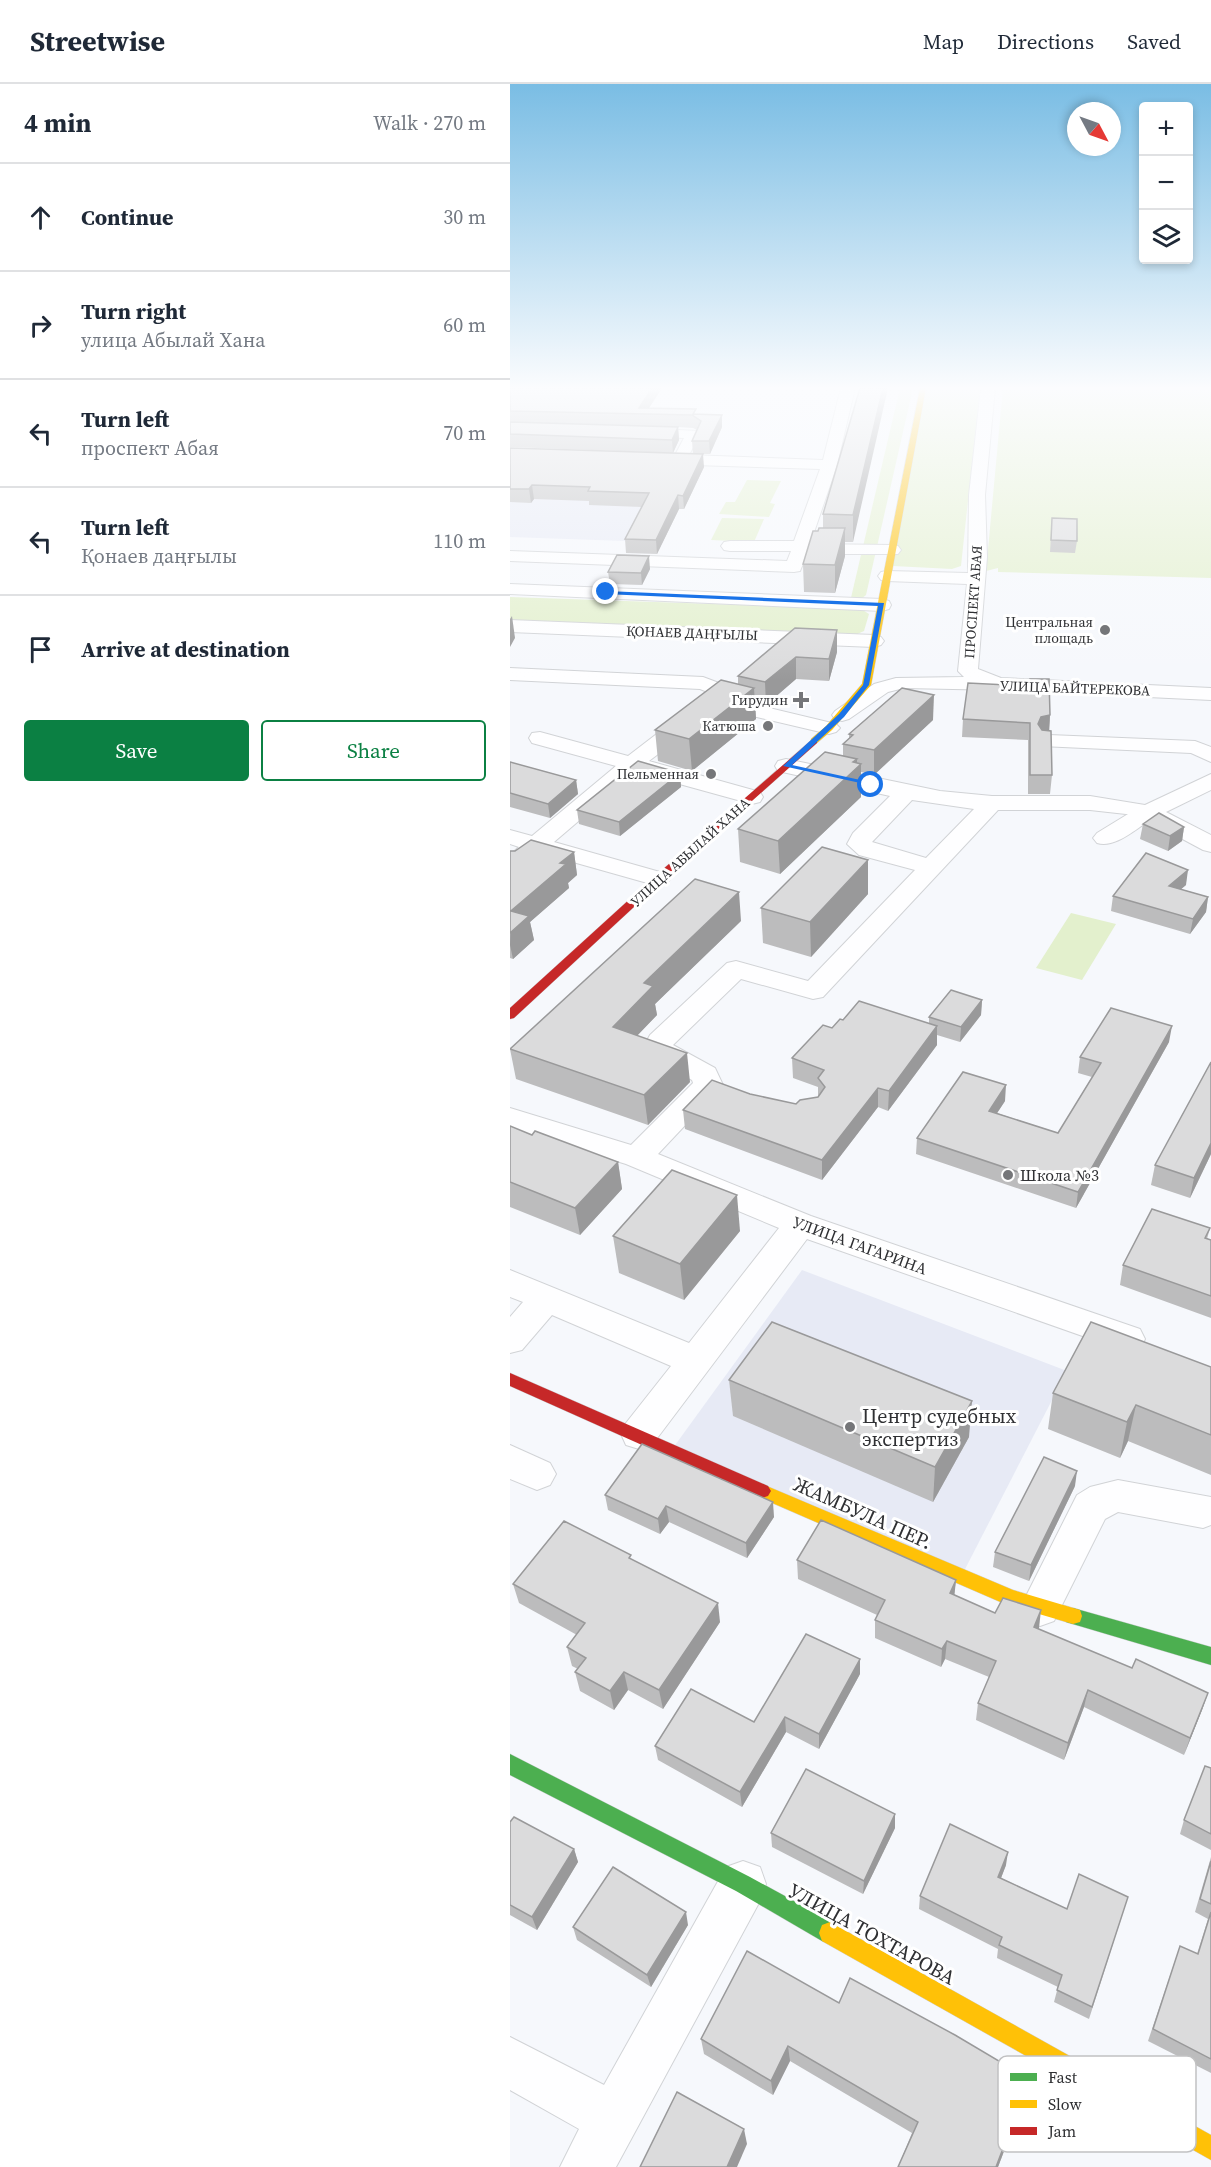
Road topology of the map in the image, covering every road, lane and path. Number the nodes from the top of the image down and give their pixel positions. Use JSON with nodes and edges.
{"nodes":[{"id":1,"x":822,"y":485,"type":"edge"},
{"id":2,"x":904,"y":485,"type":"edge"},
{"id":3,"x":978,"y":485,"type":"edge"},
{"id":4,"x":724,"y":546,"type":"dead end"},
{"id":5,"x":800,"y":547,"type":"junction"},
{"id":6,"x":892,"y":550,"type":"junction"},
{"id":7,"x":510,"y":556,"type":"edge"},
{"id":8,"x":887,"y":576,"type":"junction"},
{"id":9,"x":975,"y":579,"type":"junction"},
{"id":10,"x":510,"y":590,"type":"edge"},
{"id":11,"x":882,"y":604,"type":"junction"},
{"id":12,"x":510,"y":626,"type":"edge"},
{"id":13,"x":874,"y":640,"type":"junction"},
{"id":14,"x":969,"y":657,"type":"junction"},
{"id":15,"x":510,"y":674,"type":"edge"},
{"id":16,"x":915,"y":683,"type":"junction"},
{"id":17,"x":1002,"y":684,"type":"junction"},
{"id":18,"x":1211,"y":694,"type":"edge"},
{"id":19,"x":715,"y":701,"type":"junction"},
{"id":20,"x":835,"y":722,"type":"junction"},
{"id":21,"x":1211,"y":729,"type":"edge"},
{"id":22,"x":540,"y":738,"type":"dead end"},
{"id":23,"x":1049,"y":741,"type":"edge"},
{"id":24,"x":1203,"y":751,"type":"edge"},
{"id":25,"x":634,"y":762,"type":"junction"},
{"id":26,"x":786,"y":766,"type":"junction"},
{"id":27,"x":1211,"y":781,"type":"edge"},
{"id":28,"x":906,"y":792,"type":"junction"},
{"id":29,"x":752,"y":797,"type":"junction"},
{"id":30,"x":992,"y":803,"type":"junction"},
{"id":31,"x":1148,"y":812,"type":"junction"},
{"id":32,"x":510,"y":837,"type":"edge"},
{"id":33,"x":1105,"y":838,"type":"dead end"},
{"id":34,"x":538,"y":844,"type":"junction"},
{"id":35,"x":1211,"y":845,"type":"edge"},
{"id":36,"x":930,"y":866,"type":"junction"},
{"id":37,"x":510,"y":867,"type":"edge"},
{"id":38,"x":658,"y":879,"type":"junction"},
{"id":39,"x":510,"y":1015,"type":"edge"},
{"id":40,"x":510,"y":1118,"type":"edge"},
{"id":41,"x":637,"y":1157,"type":"junction"},
{"id":42,"x":800,"y":1224,"type":"junction"},
{"id":43,"x":510,"y":1283,"type":"edge"},
{"id":44,"x":546,"y":1299,"type":"junction"},
{"id":45,"x":510,"y":1340,"type":"edge"},
{"id":46,"x":1155,"y":1349,"type":"edge"},
{"id":47,"x":696,"y":1360,"type":"junction"},
{"id":48,"x":510,"y":1378,"type":"edge"},
{"id":49,"x":639,"y":1434,"type":"junction"},
{"id":50,"x":1203,"y":1511,"type":"dead end"},
{"id":51,"x":1040,"y":1608,"type":"junction"},
{"id":52,"x":1211,"y":1656,"type":"edge"},
{"id":53,"x":510,"y":1764,"type":"edge"},
{"id":54,"x":743,"y":1884,"type":"junction"},
{"id":55,"x":1048,"y":2056,"type":"edge"},
{"id":56,"x":510,"y":2062,"type":"edge"},
{"id":57,"x":613,"y":2119,"type":"junction"},
{"id":58,"x":1196,"y":2140,"type":"edge"},
{"id":59,"x":1211,"y":2148,"type":"edge"},
{"id":60,"x":587,"y":2167,"type":"edge"}],
"edges":[{"from":1,"to":5,"type":"street"},
{"from":2,"to":6,"type":"street"},
{"from":3,"to":9,"type":"street","name":"ПРОСПЕКТ АБАЯ"},
{"from":4,"to":5,"type":"street"},
{"from":5,"to":6,"type":"street"},
{"from":5,"to":7,"type":"street"},
{"from":6,"to":8,"type":"street"},
{"from":8,"to":9,"type":"street"},
{"from":8,"to":11,"type":"street"},
{"from":9,"to":14,"type":"street","name":"ПРОСПЕКТ АБАЯ"},
{"from":10,"to":11,"type":"street"},
{"from":11,"to":13,"type":"street"},
{"from":12,"to":13,"type":"street","name":"ҚОНАЕВ ДАҢҒЫЛЫ"},
{"from":13,"to":20,"type":"street","name":"УЛИЦА АБЫЛАЙ ХАНА"},
{"from":14,"to":16,"type":"street"},
{"from":14,"to":17,"type":"street","name":"ПРОСПЕКТ АБАЯ"},
{"from":15,"to":19,"type":"street"},
{"from":16,"to":17,"type":"street","name":"УЛИЦА БАЙТЕРЕКОВА"},
{"from":16,"to":20,"type":"street","name":"УЛИЦА БАЙТЕРЕКОВА"},
{"from":17,"to":18,"type":"street","name":"УЛИЦА БАЙТЕРЕКОВА"},
{"from":19,"to":20,"type":"street"},
{"from":19,"to":25,"type":"street"},
{"from":20,"to":26,"type":"street","name":"УЛИЦА АБЫЛАЙ ХАНА"},
{"from":21,"to":24,"type":"street"},
{"from":22,"to":25,"type":"street"},
{"from":23,"to":24,"type":"street"},
{"from":25,"to":29,"type":"street"},
{"from":25,"to":34,"type":"street"},
{"from":26,"to":28,"type":"street"},
{"from":26,"to":29,"type":"street","name":"УЛИЦА АБЫЛАЙ ХАНА"},
{"from":27,"to":31,"type":"street"},
{"from":28,"to":30,"type":"street"},
{"from":28,"to":36,"type":"street"},
{"from":29,"to":38,"type":"street","name":"УЛИЦА АБЫЛАЙ ХАНА"},
{"from":30,"to":31,"type":"street"},
{"from":30,"to":36,"type":"street"},
{"from":31,"to":33,"type":"street"},
{"from":31,"to":35,"type":"street"},
{"from":32,"to":34,"type":"street"},
{"from":34,"to":37,"type":"street"},
{"from":34,"to":38,"type":"street"},
{"from":36,"to":41,"type":"street"},
{"from":38,"to":39,"type":"street","name":"УЛИЦА АБЫЛАЙ ХАНА"},
{"from":40,"to":41,"type":"street","name":"УЛИЦА ГАГАРИНА"},
{"from":41,"to":42,"type":"street","name":"УЛИЦА ГАГАРИНА"},
{"from":42,"to":46,"type":"street","name":"УЛИЦА ГАГАРИНА"},
{"from":42,"to":47,"type":"street"},
{"from":43,"to":44,"type":"street"},
{"from":44,"to":45,"type":"street"},
{"from":44,"to":47,"type":"street"},
{"from":47,"to":49,"type":"street"},
{"from":48,"to":49,"type":"street","name":"ЖАМБУЛА ПЕР."},
{"from":49,"to":51,"type":"street","name":"ЖАМБУЛА ПЕР."},
{"from":50,"to":51,"type":"street"},
{"from":51,"to":52,"type":"street","name":"ЖАМБУЛА ПЕР."},
{"from":53,"to":54,"type":"street","name":"УЛИЦА ТОХТАРОВА"},
{"from":54,"to":55,"type":"street","name":"УЛИЦА ТОХТАРОВА"},
{"from":54,"to":57,"type":"street"},
{"from":56,"to":57,"type":"street"},
{"from":57,"to":60,"type":"street"},
{"from":58,"to":59,"type":"street","name":"УЛИЦА ТОХТАРОВА"}]}
